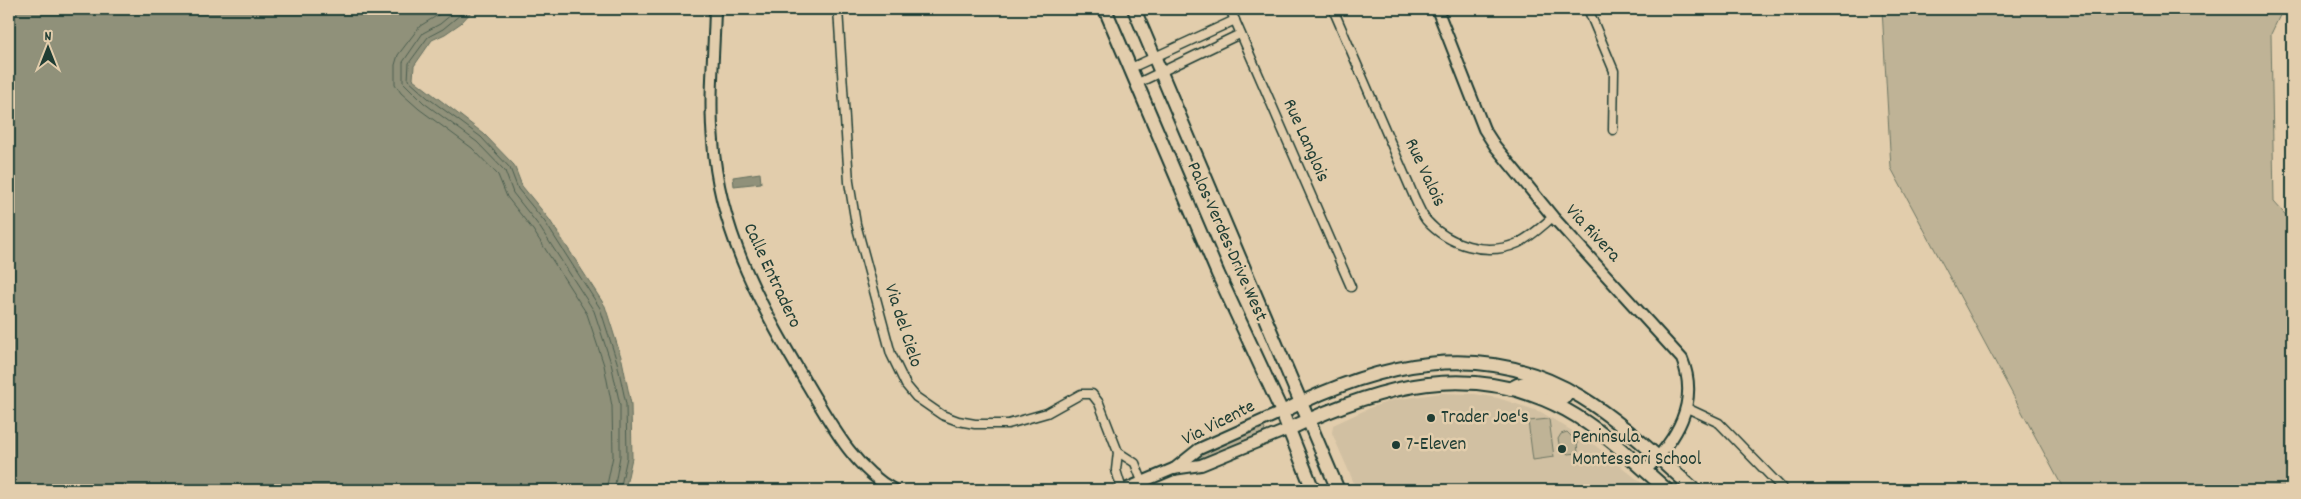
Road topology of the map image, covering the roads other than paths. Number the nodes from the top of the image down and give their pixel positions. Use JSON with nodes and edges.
{"nodes":[{"id":1,"x":715,"y":9,"type":"edge"},
{"id":2,"x":838,"y":9,"type":"edge"},
{"id":3,"x":1105,"y":9,"type":"edge"},
{"id":4,"x":1134,"y":9,"type":"edge"},
{"id":5,"x":1230,"y":9,"type":"edge"},
{"id":6,"x":1333,"y":9,"type":"edge"},
{"id":7,"x":1437,"y":9,"type":"edge"},
{"id":8,"x":1588,"y":9,"type":"edge"},
{"id":9,"x":1234,"y":20,"type":"junction"},
{"id":10,"x":1240,"y":34,"type":"junction"},
{"id":11,"x":1156,"y":56,"type":"junction"},
{"id":12,"x":1131,"y":68,"type":"junction"},
{"id":13,"x":1162,"y":71,"type":"junction"},
{"id":14,"x":1138,"y":83,"type":"junction"},
{"id":15,"x":1613,"y":130,"type":"dead end"},
{"id":16,"x":1553,"y":217,"type":"junction"},
{"id":17,"x":1351,"y":287,"type":"dead end"},
{"id":18,"x":1511,"y":388,"type":"junction"},
{"id":19,"x":1582,"y":398,"type":"junction"},
{"id":20,"x":1302,"y":402,"type":"junction"},
{"id":21,"x":1687,"y":408,"type":"junction"},
{"id":22,"x":1282,"y":412,"type":"junction"},
{"id":23,"x":1309,"y":419,"type":"junction"},
{"id":24,"x":1289,"y":429,"type":"junction"},
{"id":25,"x":1118,"y":452,"type":"junction"},
{"id":26,"x":1658,"y":458,"type":"junction"},
{"id":27,"x":1174,"y":469,"type":"junction"},
{"id":28,"x":1645,"y":471,"type":"junction"},
{"id":29,"x":1142,"y":481,"type":"junction"},
{"id":30,"x":894,"y":490,"type":"edge"},
{"id":31,"x":1122,"y":490,"type":"edge"},
{"id":32,"x":1313,"y":490,"type":"edge"},
{"id":33,"x":1338,"y":490,"type":"edge"},
{"id":34,"x":1667,"y":490,"type":"edge"},
{"id":35,"x":1695,"y":490,"type":"edge"},
{"id":36,"x":1784,"y":490,"type":"edge"}],
"edges":[{"from":1,"to":30,"type":"street","name":"Calle Entradero"},
{"from":2,"to":25,"type":"street","name":"Via del Cielo"},
{"from":3,"to":12,"type":"main road","name":"Palos Verdes Drive West"},
{"from":4,"to":11,"type":"main road","name":"Palos Verdes Drive West"},
{"from":5,"to":9,"type":"street","name":"Rue Langlois"},
{"from":6,"to":16,"type":"street","name":"Rue Valois"},
{"from":7,"to":16,"type":"street","name":"Via Rivera"},
{"from":8,"to":15,"type":"street"},
{"from":9,"to":10,"type":"street","name":"Rue Langlois"},
{"from":9,"to":11,"type":"street"},
{"from":10,"to":13,"type":"street"},
{"from":10,"to":17,"type":"street","name":"Rue Langlois"},
{"from":11,"to":12,"type":"street"},
{"from":11,"to":13,"type":"main road","name":"Palos Verdes Drive West"},
{"from":12,"to":14,"type":"main road","name":"Palos Verdes Drive West"},
{"from":13,"to":14,"type":"street"},
{"from":13,"to":20,"type":"main road","name":"Palos Verdes Drive West"},
{"from":14,"to":22,"type":"main road","name":"Palos Verdes Drive West"},
{"from":16,"to":21,"type":"street","name":"Via Rivera"},
{"from":18,"to":19,"type":"main road"},
{"from":18,"to":23,"type":"main road"},
{"from":18,"to":28,"type":"main road"},
{"from":19,"to":20,"type":"main road"},
{"from":19,"to":26,"type":"main road"},
{"from":20,"to":22,"type":"main road"},
{"from":20,"to":23,"type":"main road","name":"Palos Verdes Drive West"},
{"from":21,"to":26,"type":"street","name":"Via Rivera"},
{"from":21,"to":36,"type":"street"},
{"from":22,"to":24,"type":"main road","name":"Palos Verdes Drive West"},
{"from":22,"to":27,"type":"street","name":"Via Vicente"},
{"from":23,"to":24,"type":"main road"},
{"from":23,"to":33,"type":"main road","name":"Palos Verdes Drive West"},
{"from":24,"to":27,"type":"street","name":"Via Vicente"},
{"from":24,"to":32,"type":"main road","name":"Palos Verdes Drive West"},
{"from":25,"to":29,"type":"street","name":"Via del Cielo"},
{"from":25,"to":31,"type":"street","name":"Via del Cielo"},
{"from":26,"to":28,"type":"street","name":"Via Rivera"},
{"from":26,"to":35,"type":"main road"},
{"from":27,"to":29,"type":"street","name":"Via Vicente"},
{"from":28,"to":34,"type":"main road"},
{"from":29,"to":31,"type":"street","name":"Via Vicente"}]}
